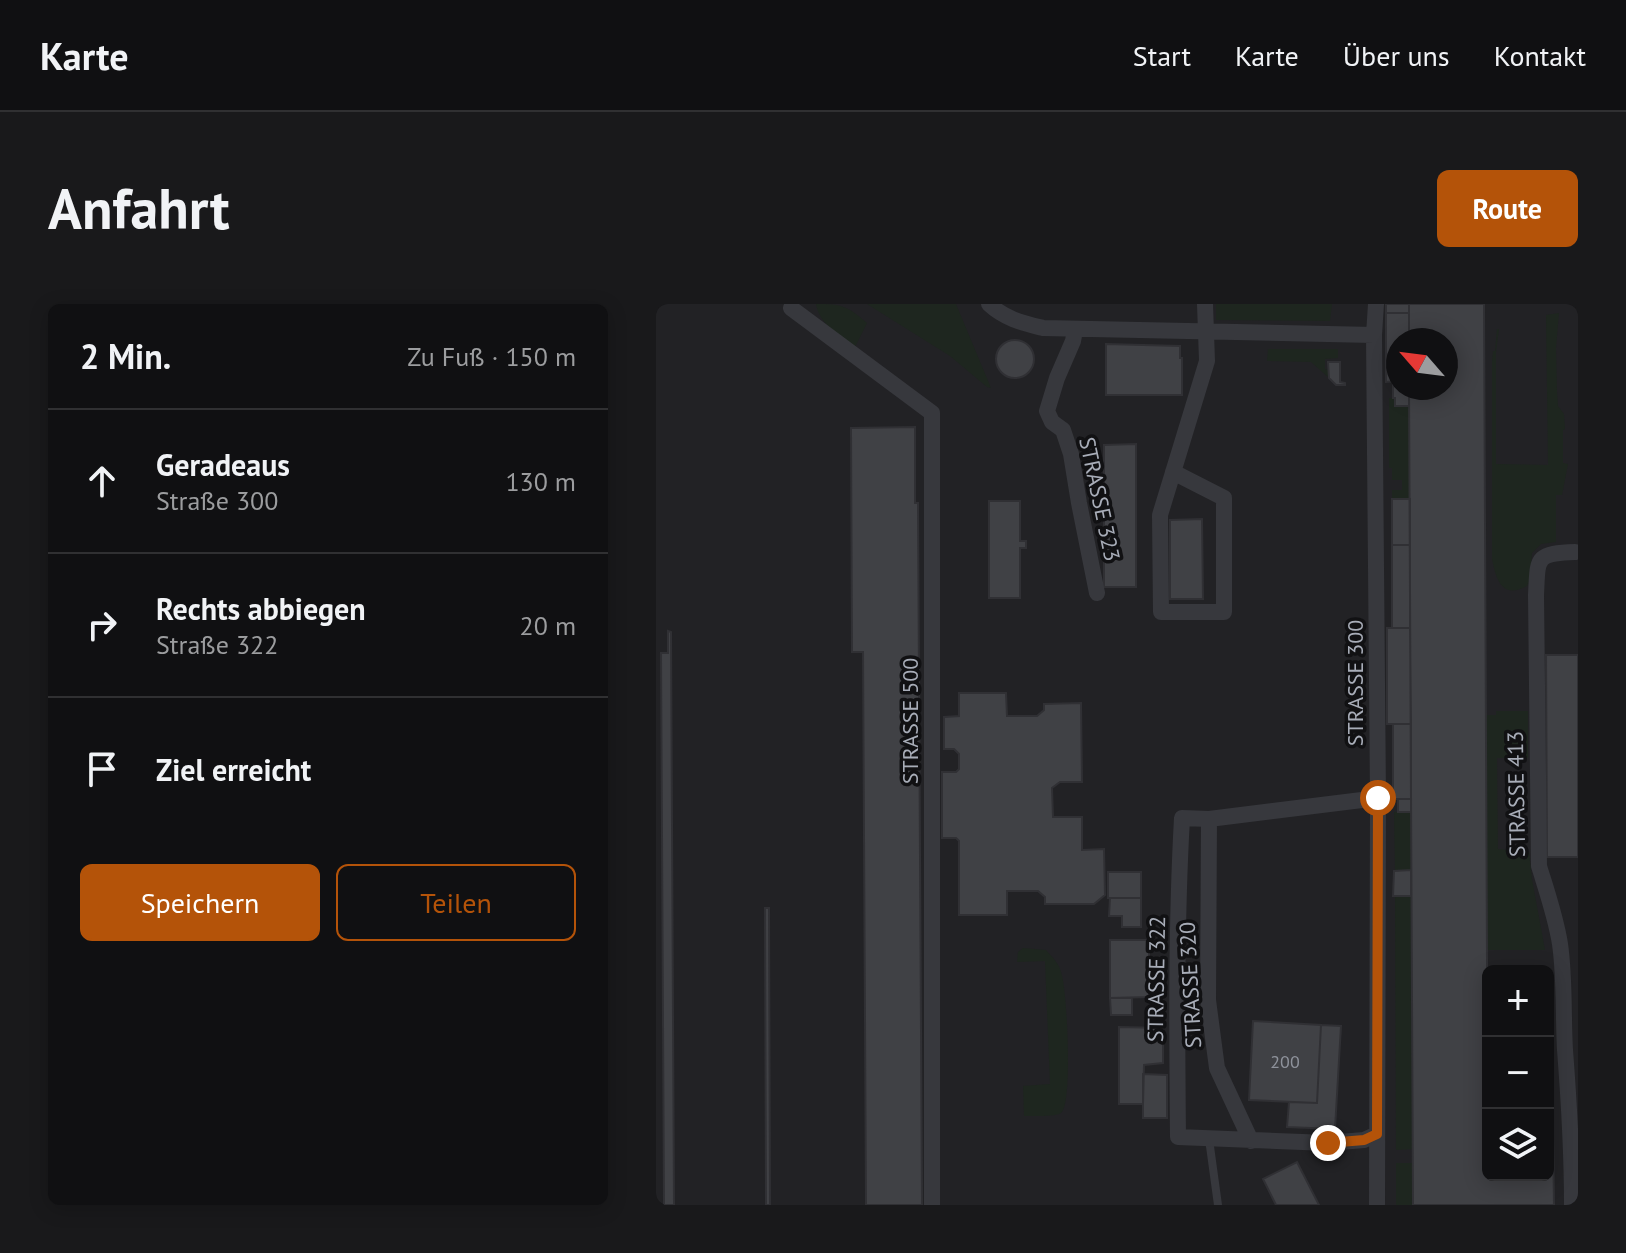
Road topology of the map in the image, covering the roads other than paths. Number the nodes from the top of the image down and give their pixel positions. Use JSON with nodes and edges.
{"nodes":[{"id":1,"x":989,"y":304,"type":"edge"},
{"id":2,"x":1205,"y":304,"type":"edge"},
{"id":3,"x":1376,"y":304,"type":"edge"},
{"id":4,"x":790,"y":305,"type":"edge"},
{"id":5,"x":1075,"y":330,"type":"junction"},
{"id":6,"x":1205,"y":332,"type":"junction"},
{"id":7,"x":1374,"y":335,"type":"junction"},
{"id":8,"x":1173,"y":472,"type":"junction"},
{"id":9,"x":1575,"y":552,"type":"dead end"},
{"id":10,"x":1097,"y":593,"type":"dead end"},
{"id":11,"x":1378,"y":798,"type":"junction"},
{"id":12,"x":1209,"y":819,"type":"junction"},
{"id":13,"x":1377,"y":1134,"type":"junction"},
{"id":14,"x":1209,"y":1139,"type":"junction"},
{"id":15,"x":1251,"y":1141,"type":"junction"},
{"id":16,"x":932,"y":1205,"type":"edge"},
{"id":17,"x":1218,"y":1205,"type":"edge"},
{"id":18,"x":1377,"y":1205,"type":"edge"},
{"id":19,"x":1572,"y":1205,"type":"edge"}],
"edges":[{"from":1,"to":5,"type":"street"},
{"from":2,"to":6,"type":"street"},
{"from":3,"to":7,"type":"street","name":"STRASSE 300"},
{"from":4,"to":16,"type":"street","name":"STRASSE 500"},
{"from":5,"to":6,"type":"street"},
{"from":5,"to":10,"type":"street","name":"STRASSE 323"},
{"from":6,"to":7,"type":"street"},
{"from":6,"to":8,"type":"street"},
{"from":7,"to":11,"type":"street","name":"STRASSE 300"},
{"from":8,"to":8,"type":"street"},
{"from":9,"to":19,"type":"street","name":"STRASSE 413"},
{"from":11,"to":12,"type":"street","name":"STRASSE 322"},
{"from":11,"to":13,"type":"street","name":"STRASSE 300"},
{"from":12,"to":14,"type":"street","name":"STRASSE 322"},
{"from":12,"to":15,"type":"street","name":"STRASSE 320"},
{"from":13,"to":15,"type":"street","name":"STRASSE 322"},
{"from":13,"to":18,"type":"street","name":"STRASSE 300"},
{"from":14,"to":15,"type":"street","name":"STRASSE 322"},
{"from":14,"to":17,"type":"lane"}]}
